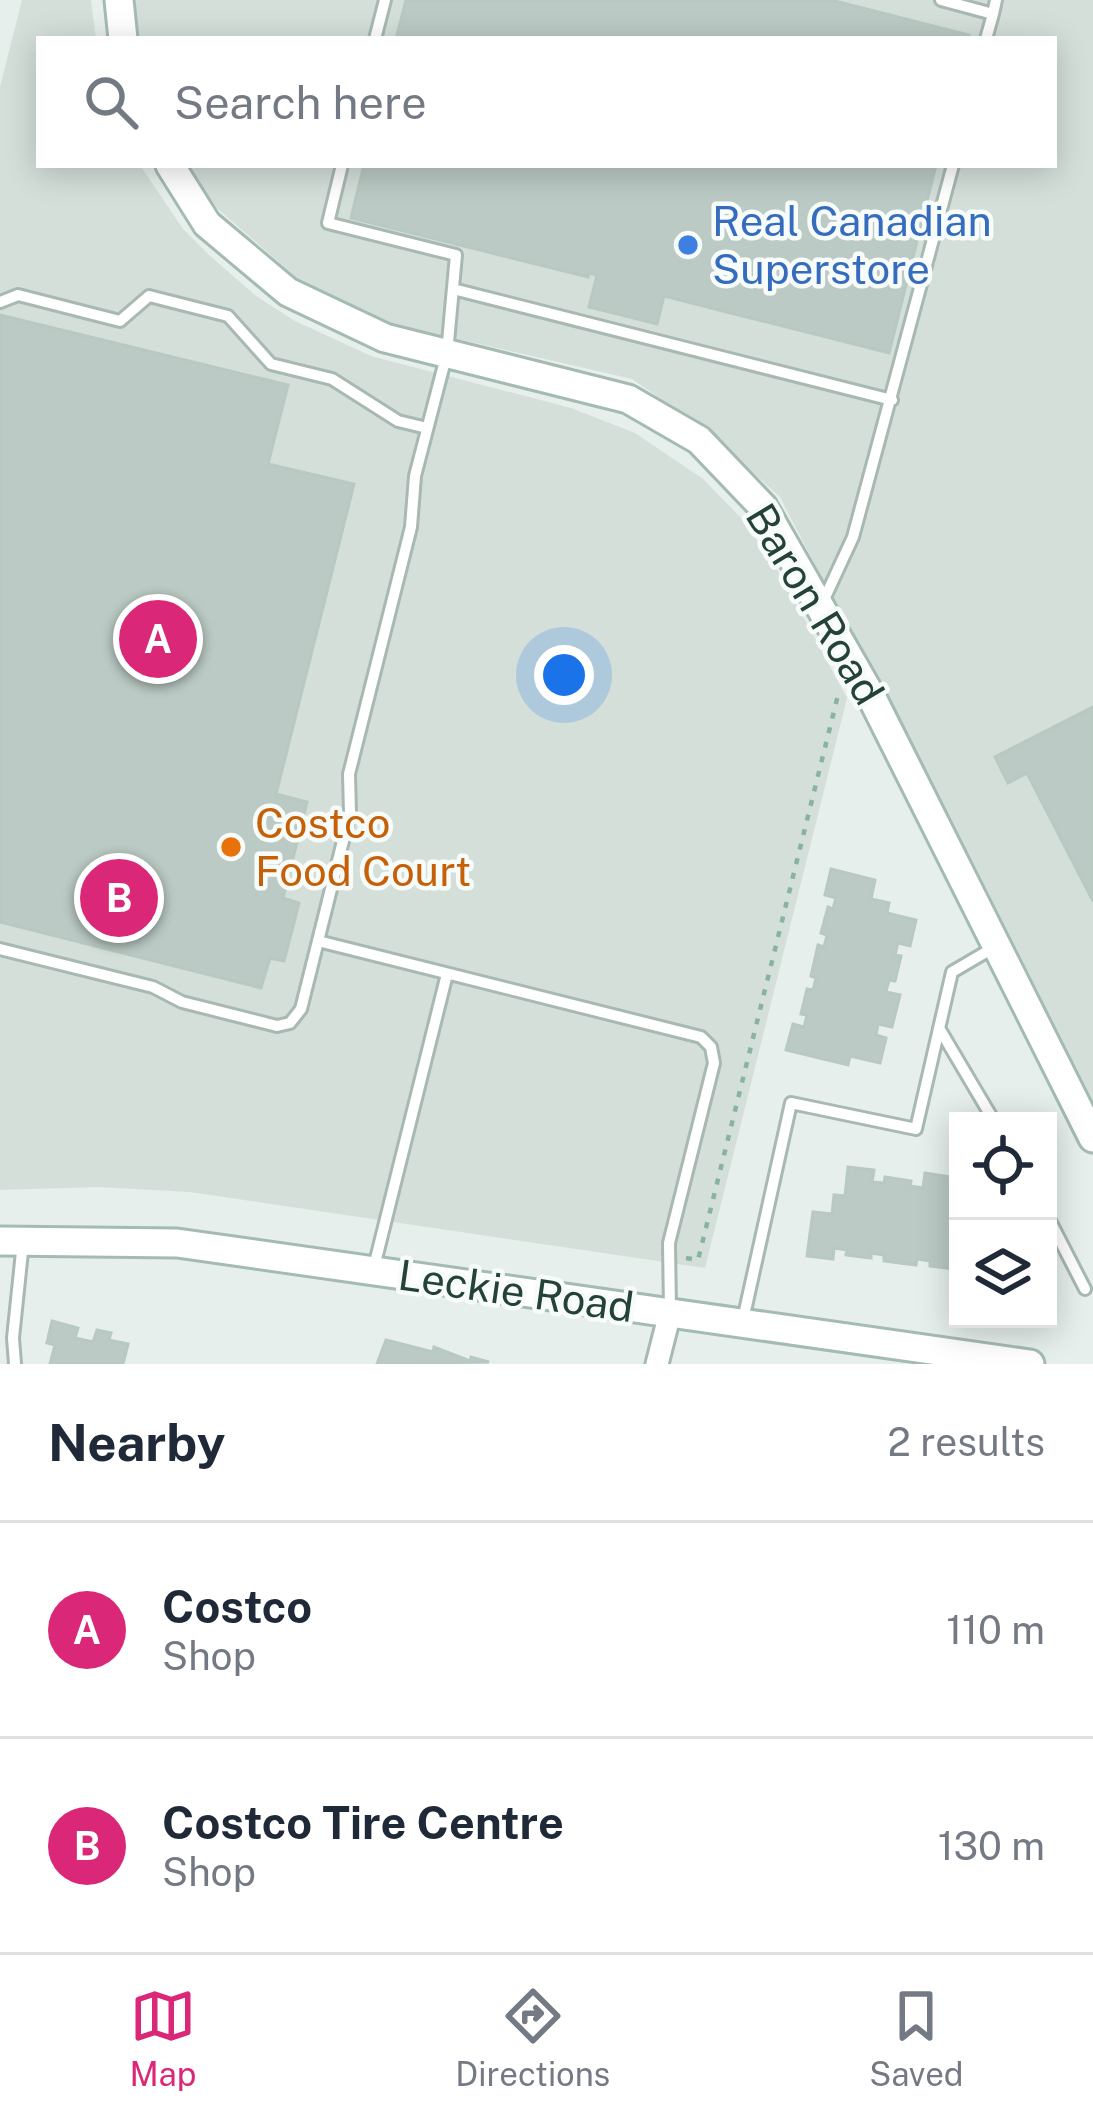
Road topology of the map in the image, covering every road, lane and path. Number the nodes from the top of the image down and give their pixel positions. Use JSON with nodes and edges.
{"nodes":[{"id":1,"x":119,"y":0,"type":"edge"},
{"id":2,"x":385,"y":0,"type":"edge"},
{"id":3,"x":941,"y":0,"type":"edge"},
{"id":4,"x":994,"y":7,"type":"edge"},
{"id":5,"x":123,"y":36,"type":"edge"},
{"id":6,"x":376,"y":36,"type":"edge"},
{"id":7,"x":172,"y":168,"type":"edge"},
{"id":8,"x":341,"y":168,"type":"edge"},
{"id":9,"x":952,"y":168,"type":"edge"},
{"id":10,"x":452,"y":289,"type":"junction"},
{"id":11,"x":0,"y":302,"type":"edge"},
{"id":12,"x":447,"y":353,"type":"junction"},
{"id":13,"x":892,"y":400,"type":"junction"},
{"id":14,"x":428,"y":428,"type":"junction"},
{"id":15,"x":821,"y":606,"type":"junction"},
{"id":16,"x":848,"y":655,"type":"junction"},
{"id":17,"x":318,"y":941,"type":"junction"},
{"id":18,"x":996,"y":946,"type":"junction"},
{"id":19,"x":0,"y":949,"type":"edge"},
{"id":20,"x":447,"y":974,"type":"junction"},
{"id":21,"x":939,"y":1028,"type":"junction"},
{"id":22,"x":989,"y":1112,"type":"edge"},
{"id":23,"x":1093,"y":1138,"type":"edge"},
{"id":24,"x":1050,"y":1220,"type":"edge"},
{"id":25,"x":12,"y":1239,"type":"edge"},
{"id":26,"x":670,"y":1255,"type":"junction"},
{"id":27,"x":373,"y":1271,"type":"junction"},
{"id":28,"x":1085,"y":1289,"type":"dead end"},
{"id":29,"x":670,"y":1313,"type":"junction"},
{"id":30,"x":743,"y":1323,"type":"junction"},
{"id":31,"x":15,"y":1364,"type":"edge"},
{"id":32,"x":657,"y":1364,"type":"edge"},
{"id":33,"x":1030,"y":1364,"type":"edge"}],
"edges":[{"from":1,"to":5,"type":"street"},
{"from":2,"to":6,"type":"lane"},
{"from":3,"to":4,"type":"lane"},
{"from":7,"to":12,"type":"street","name":"Baron Road"},
{"from":8,"to":10,"type":"lane"},
{"from":9,"to":13,"type":"lane"},
{"from":10,"to":12,"type":"lane"},
{"from":10,"to":13,"type":"lane"},
{"from":11,"to":14,"type":"lane"},
{"from":12,"to":14,"type":"lane"},
{"from":12,"to":15,"type":"street","name":"Baron Road"},
{"from":13,"to":15,"type":"lane"},
{"from":14,"to":17,"type":"lane"},
{"from":15,"to":16,"type":"street","name":"Baron Road"},
{"from":16,"to":18,"type":"street","name":"Baron Road"},
{"from":16,"to":26,"type":"path"},
{"from":17,"to":19,"type":"lane"},
{"from":17,"to":20,"type":"lane"},
{"from":18,"to":21,"type":"lane"},
{"from":18,"to":23,"type":"street","name":"Baron Road"},
{"from":20,"to":26,"type":"lane"},
{"from":20,"to":27,"type":"lane"},
{"from":21,"to":22,"type":"lane"},
{"from":21,"to":30,"type":"lane"},
{"from":24,"to":28,"type":"lane"},
{"from":25,"to":27,"type":"street","name":"Leckie Road"},
{"from":25,"to":31,"type":"lane"},
{"from":26,"to":29,"type":"lane"},
{"from":27,"to":29,"type":"street","name":"Leckie Road"},
{"from":29,"to":30,"type":"street","name":"Leckie Road"},
{"from":29,"to":32,"type":"street"},
{"from":30,"to":33,"type":"street","name":"Leckie Road"}]}
